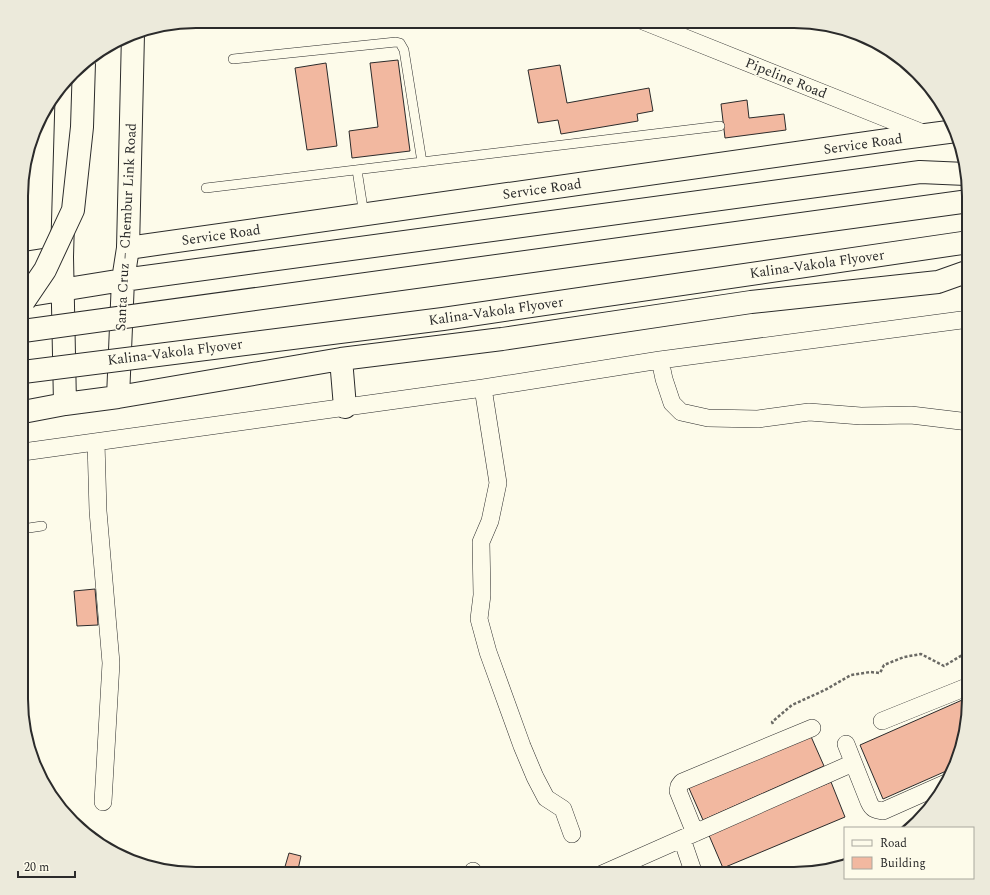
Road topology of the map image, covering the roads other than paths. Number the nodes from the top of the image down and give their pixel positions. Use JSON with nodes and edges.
{"nodes":[{"id":1,"x":660,"y":28,"type":"edge"},
{"id":2,"x":133,"y":41,"type":"edge"},
{"id":3,"x":233,"y":59,"type":"dead end"},
{"id":4,"x":84,"y":71,"type":"edge"},
{"id":5,"x":67,"y":89,"type":"edge"},
{"id":6,"x":720,"y":126,"type":"dead end"},
{"id":7,"x":949,"y":132,"type":"edge"},
{"id":8,"x":928,"y":135,"type":"junction"},
{"id":9,"x":422,"y":162,"type":"junction"},
{"id":10,"x":357,"y":170,"type":"junction"},
{"id":11,"x":961,"y":174,"type":"edge"},
{"id":12,"x":206,"y":188,"type":"dead end"},
{"id":13,"x":962,"y":202,"type":"edge"},
{"id":14,"x":364,"y":214,"type":"junction"},
{"id":15,"x":962,"y":243,"type":"edge"},
{"id":16,"x":128,"y":248,"type":"junction"},
{"id":17,"x":62,"y":258,"type":"junction"},
{"id":18,"x":28,"y":262,"type":"edge"},
{"id":19,"x":962,"y":273,"type":"edge"},
{"id":20,"x":123,"y":280,"type":"junction"},
{"id":21,"x":62,"y":290,"type":"junction"},
{"id":22,"x":28,"y":295,"type":"edge"},
{"id":23,"x":28,"y":295,"type":"edge"},
{"id":24,"x":962,"y":320,"type":"edge"},
{"id":25,"x":28,"y":330,"type":"edge"},
{"id":26,"x":341,"y":359,"type":"junction"},
{"id":27,"x":660,"y":360,"type":"junction"},
{"id":28,"x":28,"y":371,"type":"edge"},
{"id":29,"x":484,"y":388,"type":"junction"},
{"id":30,"x":118,"y":397,"type":"junction"},
{"id":31,"x":65,"y":404,"type":"junction"},
{"id":32,"x":345,"y":407,"type":"junction"},
{"id":33,"x":28,"y":411,"type":"edge"},
{"id":34,"x":962,"y":421,"type":"edge"},
{"id":35,"x":96,"y":442,"type":"junction"},
{"id":36,"x":28,"y":451,"type":"edge"},
{"id":37,"x":42,"y":526,"type":"dead end"},
{"id":38,"x":28,"y":528,"type":"edge"},
{"id":39,"x":962,"y":689,"type":"edge"},
{"id":40,"x":882,"y":721,"type":"dead end"},
{"id":41,"x":812,"y":728,"type":"dead end"},
{"id":42,"x":846,"y":744,"type":"dead end"},
{"id":43,"x":853,"y":763,"type":"junction"},
{"id":44,"x":937,"y":787,"type":"edge"},
{"id":45,"x":103,"y":802,"type":"dead end"},
{"id":46,"x":572,"y":834,"type":"dead end"},
{"id":47,"x":688,"y":836,"type":"junction"},
{"id":48,"x":618,"y":867,"type":"edge"},
{"id":49,"x":693,"y":867,"type":"edge"}],
"edges":[{"from":1,"to":8,"type":"street","name":"Pipeline Road"},
{"from":2,"to":16,"type":"main road","name":"Santa Cruz – Chembur Link Road"},
{"from":3,"to":9,"type":"lane"},
{"from":4,"to":22,"type":"main road","bridge":true},
{"from":5,"to":17,"type":"main road"},
{"from":6,"to":9,"type":"lane"},
{"from":7,"to":8,"type":"main road","name":"Service Road"},
{"from":8,"to":14,"type":"main road","name":"Service Road"},
{"from":9,"to":10,"type":"lane"},
{"from":10,"to":12,"type":"lane"},
{"from":10,"to":14,"type":"lane"},
{"from":11,"to":20,"type":"main road"},
{"from":13,"to":25,"type":"main road","bridge":true},
{"from":14,"to":16,"type":"main road","name":"Service Road"},
{"from":15,"to":28,"type":"main road","name":"Kalina-Vakola Flyover","bridge":true},
{"from":16,"to":20,"type":"main road","name":"Santa Cruz – Chembur Link Road"},
{"from":17,"to":18,"type":"main road"},
{"from":17,"to":21,"type":"main road"},
{"from":19,"to":26,"type":"main road"},
{"from":20,"to":21,"type":"main road"},
{"from":20,"to":30,"type":"main road","name":"Santa Cruz – Chembur Link Road"},
{"from":21,"to":23,"type":"main road"},
{"from":21,"to":31,"type":"main road"},
{"from":24,"to":27,"type":"street"},
{"from":26,"to":30,"type":"main road"},
{"from":26,"to":32,"type":"main road"},
{"from":27,"to":29,"type":"street"},
{"from":27,"to":34,"type":"street"},
{"from":29,"to":32,"type":"street"},
{"from":29,"to":46,"type":"street"},
{"from":30,"to":31,"type":"main road"},
{"from":31,"to":33,"type":"main road"},
{"from":32,"to":35,"type":"street"},
{"from":35,"to":36,"type":"street"},
{"from":35,"to":45,"type":"street"},
{"from":37,"to":38,"type":"lane"},
{"from":39,"to":40,"type":"street"},
{"from":41,"to":47,"type":"street"},
{"from":42,"to":43,"type":"street"},
{"from":43,"to":44,"type":"street"},
{"from":43,"to":47,"type":"street"},
{"from":47,"to":48,"type":"street"},
{"from":47,"to":49,"type":"street"}]}
